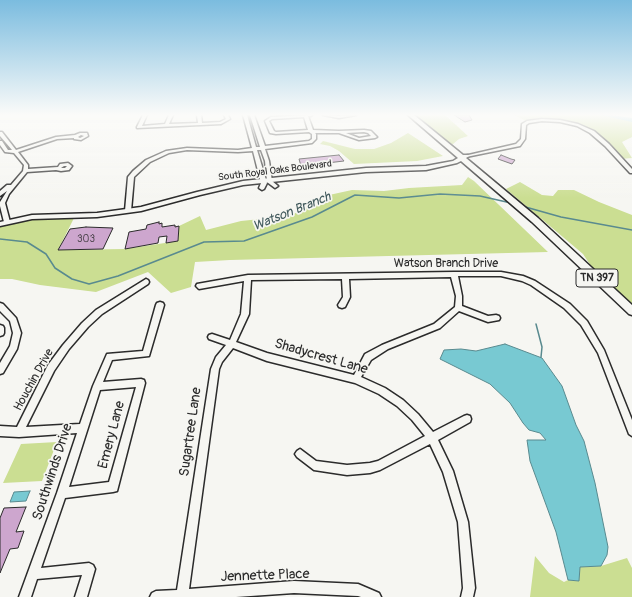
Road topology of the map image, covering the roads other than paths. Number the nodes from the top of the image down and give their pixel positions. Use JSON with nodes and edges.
{"nodes":[{"id":1,"x":1,"y":143,"type":"edge"},
{"id":2,"x":8,"y":143,"type":"edge"},
{"id":3,"x":42,"y":143,"type":"edge"},
{"id":4,"x":254,"y":143,"type":"edge"},
{"id":5,"x":261,"y":143,"type":"edge"},
{"id":6,"x":302,"y":143,"type":"edge"},
{"id":7,"x":445,"y":143,"type":"edge"},
{"id":8,"x":520,"y":143,"type":"edge"},
{"id":9,"x":605,"y":143,"type":"edge"},
{"id":10,"x":263,"y":148,"type":"junction"},
{"id":11,"x":256,"y":150,"type":"junction"},
{"id":12,"x":15,"y":152,"type":"junction"},
{"id":13,"x":463,"y":157,"type":"junction"},
{"id":14,"x":58,"y":168,"type":"dead end"},
{"id":15,"x":25,"y":171,"type":"junction"},
{"id":16,"x":632,"y":172,"type":"edge"},
{"id":17,"x":21,"y":177,"type":"junction"},
{"id":18,"x":265,"y":180,"type":"junction"},
{"id":19,"x":275,"y":186,"type":"dead end"},
{"id":20,"x":0,"y":194,"type":"edge"},
{"id":21,"x":128,"y":208,"type":"junction"},
{"id":22,"x":3,"y":220,"type":"edge"},
{"id":23,"x":454,"y":274,"type":"junction"},
{"id":24,"x":345,"y":276,"type":"junction"},
{"id":25,"x":248,"y":278,"type":"junction"},
{"id":26,"x":146,"y":282,"type":"dead end"},
{"id":27,"x":199,"y":286,"type":"dead end"},
{"id":28,"x":160,"y":305,"type":"dead end"},
{"id":29,"x":342,"y":305,"type":"dead end"},
{"id":30,"x":0,"y":306,"type":"edge"},
{"id":31,"x":458,"y":308,"type":"junction"},
{"id":32,"x":632,"y":311,"type":"edge"},
{"id":33,"x":496,"y":318,"type":"dead end"},
{"id":34,"x":0,"y":328,"type":"edge"},
{"id":35,"x":0,"y":333,"type":"edge"},
{"id":36,"x":212,"y":336,"type":"dead end"},
{"id":37,"x":232,"y":343,"type":"junction"},
{"id":38,"x":0,"y":370,"type":"edge"},
{"id":39,"x":356,"y":378,"type":"junction"},
{"id":40,"x":97,"y":386,"type":"junction"},
{"id":41,"x":467,"y":419,"type":"dead end"},
{"id":42,"x":83,"y":428,"type":"junction"},
{"id":43,"x":0,"y":431,"type":"edge"},
{"id":44,"x":632,"y":431,"type":"edge"},
{"id":45,"x":19,"y":432,"type":"junction"},
{"id":46,"x":431,"y":436,"type":"junction"},
{"id":47,"x":300,"y":454,"type":"dead end"},
{"id":48,"x":62,"y":494,"type":"junction"},
{"id":49,"x":33,"y":574,"type":"junction"},
{"id":50,"x":182,"y":596,"type":"edge"},
{"id":51,"x":25,"y":597,"type":"edge"},
{"id":52,"x":81,"y":597,"type":"edge"},
{"id":53,"x":156,"y":597,"type":"edge"},
{"id":54,"x":375,"y":597,"type":"edge"},
{"id":55,"x":467,"y":597,"type":"edge"}],
"edges":[{"from":1,"to":12,"type":"street"},
{"from":2,"to":12,"type":"street"},
{"from":3,"to":12,"type":"street"},
{"from":4,"to":11,"type":"street"},
{"from":5,"to":10,"type":"street"},
{"from":6,"to":10,"type":"street"},
{"from":7,"to":13,"type":"main road","number":"TN 397"},
{"from":8,"to":13,"type":"street"},
{"from":9,"to":16,"type":"street"},
{"from":10,"to":11,"type":"street"},
{"from":10,"to":18,"type":"street"},
{"from":11,"to":18,"type":"street"},
{"from":11,"to":21,"type":"street"},
{"from":12,"to":15,"type":"street"},
{"from":13,"to":18,"type":"main road","name":"South Royal Oaks Boulevard"},
{"from":13,"to":32,"type":"main road","number":"TN 397"},
{"from":14,"to":15,"type":"street"},
{"from":15,"to":17,"type":"street"},
{"from":17,"to":20,"type":"street"},
{"from":17,"to":22,"type":"street"},
{"from":18,"to":19,"type":"street"},
{"from":18,"to":21,"type":"main road","name":"South Royal Oaks Boulevard"},
{"from":21,"to":22,"type":"main road","name":"South Royal Oaks Boulevard"},
{"from":23,"to":24,"type":"street","name":"Watson Branch Drive"},
{"from":23,"to":31,"type":"street"},
{"from":23,"to":44,"type":"street","name":"Watson Branch Drive"},
{"from":24,"to":25,"type":"street","name":"Watson Branch Drive"},
{"from":24,"to":29,"type":"street"},
{"from":25,"to":27,"type":"street","name":"Watson Branch Drive"},
{"from":25,"to":37,"type":"street","name":"Sugartree Lane"},
{"from":26,"to":45,"type":"street","name":"Houchin Drive"},
{"from":28,"to":40,"type":"street","name":"Southwinds Drive"},
{"from":30,"to":38,"type":"street"},
{"from":31,"to":33,"type":"street"},
{"from":31,"to":39,"type":"street"},
{"from":34,"to":35,"type":"street"},
{"from":36,"to":37,"type":"street","name":"Shadycrest Lane"},
{"from":37,"to":39,"type":"street","name":"Shadycrest Lane"},
{"from":37,"to":50,"type":"street","name":"Sugartree Lane"},
{"from":39,"to":46,"type":"street","name":"Shadycrest Lane"},
{"from":40,"to":42,"type":"street","name":"Southwinds Drive"},
{"from":40,"to":48,"type":"street","name":"Emery Lane"},
{"from":41,"to":46,"type":"street"},
{"from":42,"to":45,"type":"street"},
{"from":42,"to":48,"type":"street","name":"Southwinds Drive"},
{"from":43,"to":45,"type":"street"},
{"from":46,"to":47,"type":"street"},
{"from":46,"to":55,"type":"street","name":"Shadycrest Lane"},
{"from":48,"to":49,"type":"street","name":"Southwinds Drive"},
{"from":49,"to":51,"type":"street","name":"Southwinds Drive"},
{"from":49,"to":52,"type":"street"},
{"from":50,"to":53,"type":"street","name":"Jennette Place"},
{"from":50,"to":54,"type":"street","name":"Jennette Place"}]}
